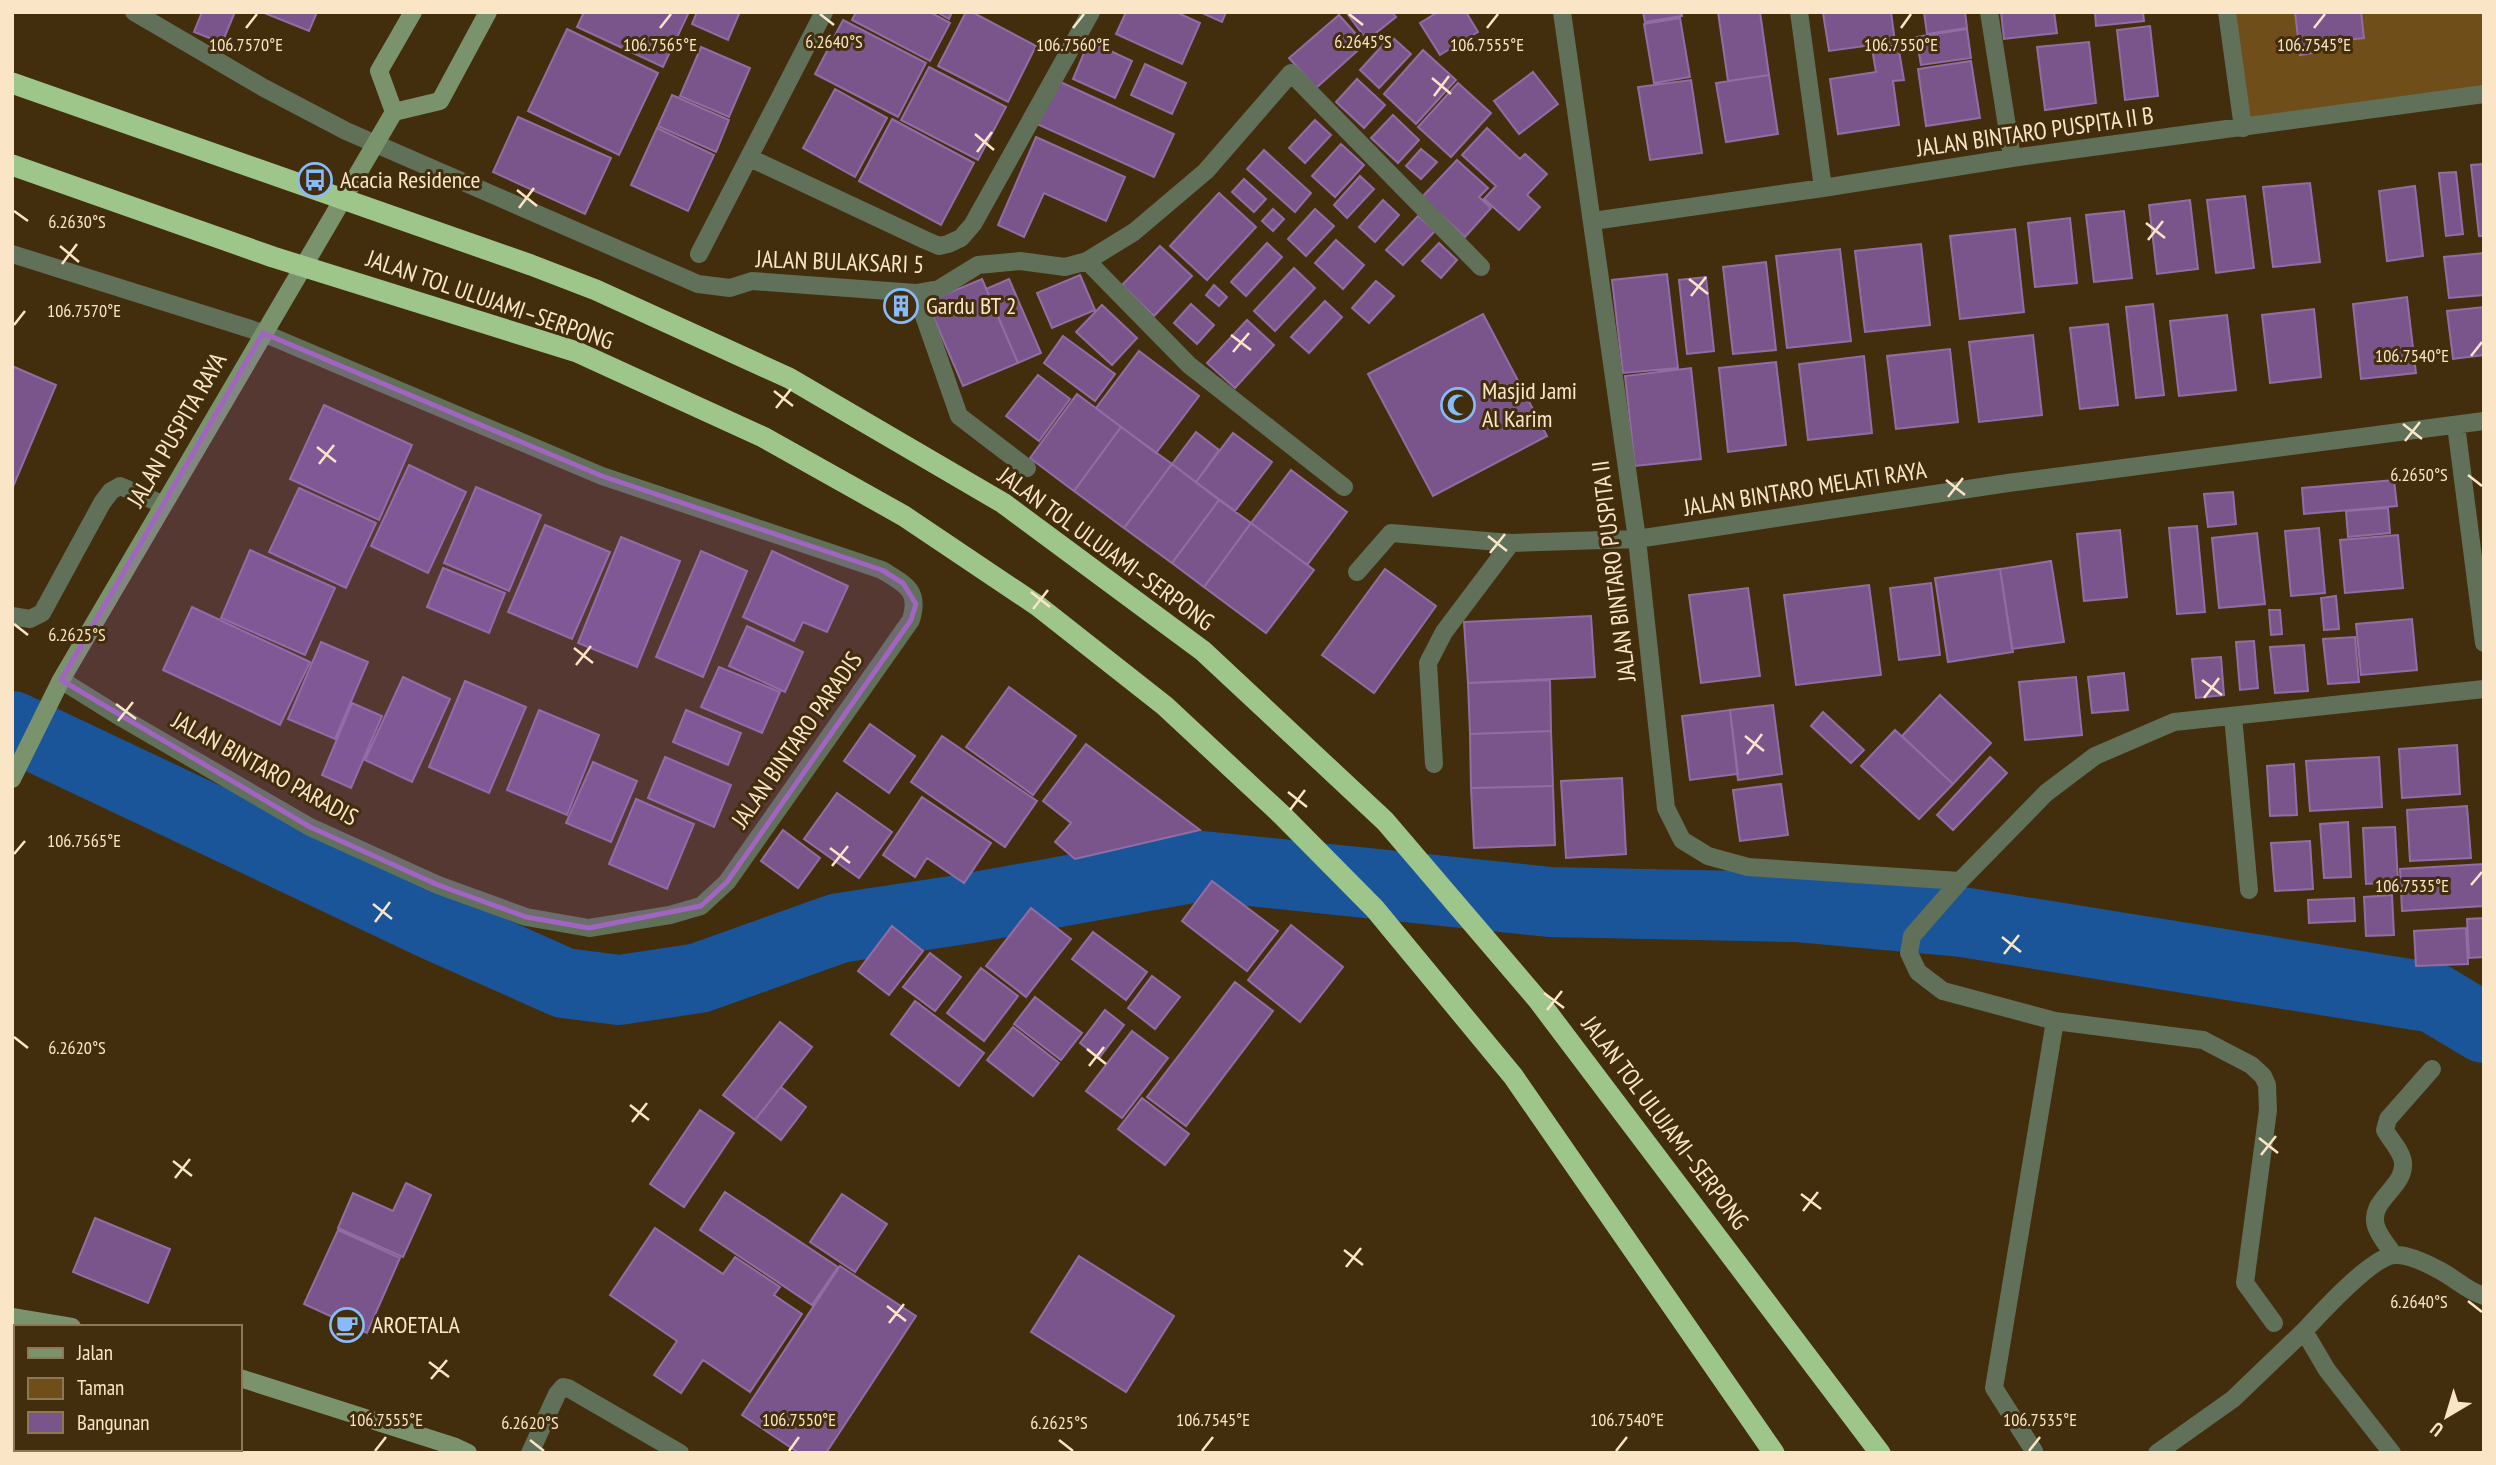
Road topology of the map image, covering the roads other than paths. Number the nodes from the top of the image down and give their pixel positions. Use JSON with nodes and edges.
{"nodes":[{"id":1,"x":134,"y":12,"type":"edge"},
{"id":2,"x":414,"y":12,"type":"edge"},
{"id":3,"x":488,"y":12,"type":"edge"},
{"id":4,"x":824,"y":12,"type":"edge"},
{"id":5,"x":1091,"y":12,"type":"edge"},
{"id":6,"x":1562,"y":12,"type":"edge"},
{"id":7,"x":1798,"y":12,"type":"edge"},
{"id":8,"x":1989,"y":12,"type":"edge"},
{"id":9,"x":2227,"y":12,"type":"edge"},
{"id":10,"x":12,"y":83,"type":"edge"},
{"id":11,"x":2484,"y":94,"type":"edge"},
{"id":12,"x":394,"y":112,"type":"junction"},
{"id":13,"x":2243,"y":128,"type":"junction"},
{"id":14,"x":375,"y":145,"type":"junction"},
{"id":15,"x":750,"y":158,"type":"junction"},
{"id":16,"x":2012,"y":158,"type":"junction"},
{"id":17,"x":12,"y":165,"type":"edge"},
{"id":18,"x":1823,"y":188,"type":"junction"},
{"id":19,"x":1593,"y":221,"type":"junction"},
{"id":20,"x":12,"y":254,"type":"edge"},
{"id":21,"x":699,"y":254,"type":"dead end"},
{"id":22,"x":1087,"y":261,"type":"junction"},
{"id":23,"x":1481,"y":267,"type":"dead end"},
{"id":24,"x":916,"y":293,"type":"junction"},
{"id":25,"x":263,"y":333,"type":"junction"},
{"id":26,"x":2484,"y":421,"type":"edge"},
{"id":27,"x":2456,"y":425,"type":"junction"},
{"id":28,"x":1027,"y":468,"type":"dead end"},
{"id":29,"x":1344,"y":487,"type":"dead end"},
{"id":30,"x":162,"y":503,"type":"junction"},
{"id":31,"x":1637,"y":539,"type":"junction"},
{"id":32,"x":1511,"y":543,"type":"junction"},
{"id":33,"x":1357,"y":572,"type":"dead end"},
{"id":34,"x":12,"y":616,"type":"edge"},
{"id":35,"x":2484,"y":643,"type":"edge"},
{"id":36,"x":58,"y":687,"type":"junction"},
{"id":37,"x":2484,"y":689,"type":"edge"},
{"id":38,"x":2232,"y":716,"type":"junction"},
{"id":39,"x":1434,"y":764,"type":"dead end"},
{"id":40,"x":16,"y":773,"type":"edge"},
{"id":41,"x":1960,"y":881,"type":"junction"},
{"id":42,"x":2249,"y":890,"type":"dead end"},
{"id":43,"x":2055,"y":1021,"type":"junction"},
{"id":44,"x":2431,"y":1069,"type":"dead end"},
{"id":45,"x":2393,"y":1254,"type":"junction"},
{"id":46,"x":2484,"y":1296,"type":"edge"},
{"id":47,"x":12,"y":1317,"type":"edge"},
{"id":48,"x":2274,"y":1323,"type":"dead end"},
{"id":49,"x":60,"y":1325,"type":"edge"},
{"id":50,"x":2304,"y":1331,"type":"junction"},
{"id":51,"x":242,"y":1379,"type":"edge"},
{"id":52,"x":2034,"y":1451,"type":"dead end"},
{"id":53,"x":468,"y":1453,"type":"edge"},
{"id":54,"x":530,"y":1453,"type":"edge"},
{"id":55,"x":680,"y":1453,"type":"edge"},
{"id":56,"x":1774,"y":1453,"type":"edge"},
{"id":57,"x":1880,"y":1453,"type":"edge"},
{"id":58,"x":2157,"y":1453,"type":"edge"},
{"id":59,"x":2392,"y":1453,"type":"edge"}],
"edges":[{"from":1,"to":14,"type":"street","name":"JALAN BULAKSARI 5"},
{"from":2,"to":12,"type":"main road"},
{"from":3,"to":12,"type":"main road"},
{"from":4,"to":15,"type":"street"},
{"from":5,"to":15,"type":"street"},
{"from":6,"to":19,"type":"street","name":"JALAN BINTARO PUSPITA II"},
{"from":7,"to":18,"type":"street"},
{"from":8,"to":16,"type":"street"},
{"from":9,"to":13,"type":"street"},
{"from":10,"to":57,"type":"highway","name":"JALAN TOL ULUJAMI–SERPONG"},
{"from":11,"to":13,"type":"street","name":"JALAN BINTARO PUSPITA II B"},
{"from":12,"to":14,"type":"main road","name":"JALAN PUSPITA RAYA"},
{"from":13,"to":16,"type":"street","name":"JALAN BINTARO PUSPITA II B"},
{"from":14,"to":24,"type":"street","name":"JALAN BULAKSARI 5"},
{"from":14,"to":25,"type":"main road","name":"JALAN PUSPITA RAYA"},
{"from":15,"to":21,"type":"street"},
{"from":16,"to":18,"type":"street","name":"JALAN BINTARO PUSPITA II B"},
{"from":17,"to":56,"type":"highway","name":"JALAN TOL ULUJAMI–SERPONG"},
{"from":18,"to":19,"type":"street","name":"JALAN BINTARO PUSPITA II B"},
{"from":19,"to":31,"type":"street","name":"JALAN BINTARO PUSPITA II"},
{"from":20,"to":25,"type":"street"},
{"from":22,"to":23,"type":"street","name":"JALAN BULAKSARI 5"},
{"from":22,"to":24,"type":"street","name":"JALAN BULAKSARI 5"},
{"from":22,"to":29,"type":"street"},
{"from":24,"to":28,"type":"street"},
{"from":25,"to":30,"type":"main road","name":"JALAN PUSPITA RAYA"},
{"from":25,"to":36,"type":"street","name":"JALAN BINTARO PARADIS"},
{"from":26,"to":27,"type":"street","name":"JALAN BINTARO MELATI RAYA"},
{"from":27,"to":31,"type":"street","name":"JALAN BINTARO MELATI RAYA"},
{"from":27,"to":35,"type":"street"},
{"from":30,"to":34,"type":"street"},
{"from":30,"to":36,"type":"main road","name":"JALAN PUSPITA RAYA"},
{"from":31,"to":32,"type":"street","name":"JALAN BINTARO MELATI RAYA"},
{"from":31,"to":41,"type":"street","name":"JALAN BINTARO PUSPITA II"},
{"from":32,"to":33,"type":"street","name":"JALAN BINTARO MELATI RAYA"},
{"from":32,"to":39,"type":"street"},
{"from":36,"to":40,"type":"main road","name":"JALAN PUSPITA RAYA"},
{"from":37,"to":38,"type":"street"},
{"from":38,"to":41,"type":"street"},
{"from":38,"to":42,"type":"street"},
{"from":41,"to":43,"type":"street"},
{"from":43,"to":48,"type":"street"},
{"from":43,"to":52,"type":"street"},
{"from":44,"to":45,"type":"street"},
{"from":45,"to":46,"type":"street"},
{"from":45,"to":50,"type":"street"},
{"from":47,"to":49,"type":"main road"},
{"from":50,"to":58,"type":"street"},
{"from":50,"to":59,"type":"street"},
{"from":51,"to":53,"type":"main road"},
{"from":54,"to":55,"type":"street"}]}
